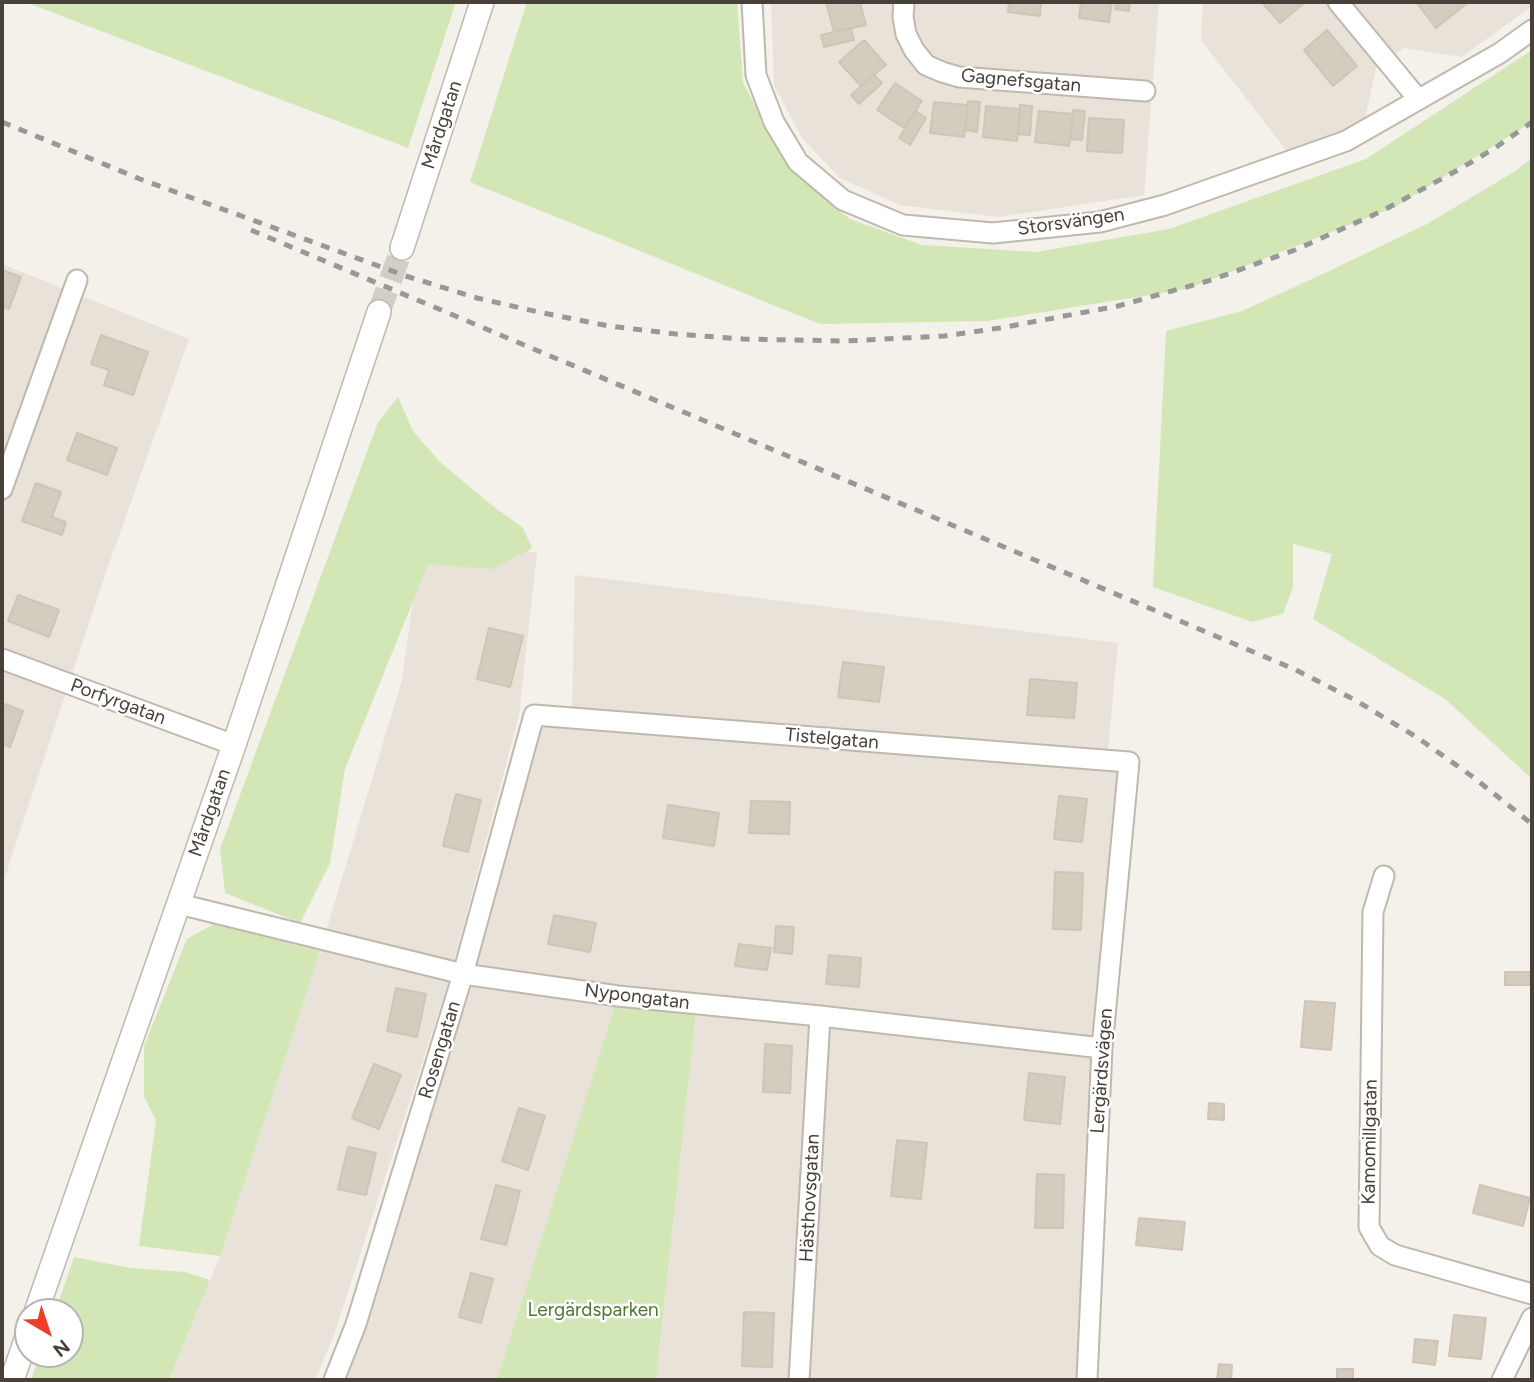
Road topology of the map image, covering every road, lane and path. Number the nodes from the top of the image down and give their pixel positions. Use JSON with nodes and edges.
{"nodes":[{"id":1,"x":482,"y":2,"type":"edge"},
{"id":2,"x":752,"y":2,"type":"edge"},
{"id":3,"x":904,"y":2,"type":"edge"},
{"id":4,"x":1338,"y":2,"type":"edge"},
{"id":5,"x":1532,"y":30,"type":"edge"},
{"id":6,"x":1145,"y":91,"type":"dead end"},
{"id":7,"x":1418,"y":99,"type":"junction"},
{"id":8,"x":402,"y":248,"type":"tunnel mouth"},
{"id":9,"x":77,"y":280,"type":"dead end"},
{"id":10,"x":379,"y":312,"type":"tunnel mouth"},
{"id":11,"x":2,"y":489,"type":"edge"},
{"id":12,"x":2,"y":659,"type":"edge"},
{"id":13,"x":534,"y":715,"type":"joint"},
{"id":14,"x":234,"y":745,"type":"junction"},
{"id":15,"x":1129,"y":762,"type":"joint"},
{"id":16,"x":1384,"y":876,"type":"dead end"},
{"id":17,"x":178,"y":904,"type":"junction"},
{"id":18,"x":463,"y":974,"type":"junction"},
{"id":19,"x":820,"y":1016,"type":"junction"},
{"id":20,"x":1102,"y":1048,"type":"junction"},
{"id":21,"x":1532,"y":1294,"type":"edge"},
{"id":22,"x":41,"y":1298,"type":"edge"},
{"id":23,"x":1532,"y":1318,"type":"edge"},
{"id":24,"x":334,"y":1380,"type":"edge"},
{"id":25,"x":799,"y":1380,"type":"edge"},
{"id":26,"x":1087,"y":1380,"type":"edge"},
{"id":27,"x":1502,"y":1380,"type":"edge"}],
"edges":[{"from":1,"to":8,"type":"street","name":"Mårdgatan"},
{"from":2,"to":7,"type":"street","name":"Storsvängen"},
{"from":3,"to":6,"type":"street","name":"Gagnefsgatan"},
{"from":4,"to":7,"type":"street"},
{"from":5,"to":7,"type":"street","name":"Storsvängen"},
{"from":9,"to":11,"type":"street"},
{"from":10,"to":14,"type":"street","name":"Mårdgatan"},
{"from":12,"to":14,"type":"street","name":"Porfyrgatan"},
{"from":13,"to":15,"type":"street","name":"Tistelgatan"},
{"from":13,"to":18,"type":"street","name":"Rosengatan"},
{"from":14,"to":17,"type":"street","name":"Mårdgatan"},
{"from":15,"to":20,"type":"street","name":"Lergärdsvägen"},
{"from":16,"to":21,"type":"street","name":"Kamomillgatan"},
{"from":17,"to":18,"type":"street","name":"Nypongatan"},
{"from":17,"to":22,"type":"street","name":"Mårdgatan"},
{"from":18,"to":19,"type":"street","name":"Nypongatan"},
{"from":18,"to":24,"type":"street","name":"Rosengatan"},
{"from":19,"to":20,"type":"street","name":"Nypongatan"},
{"from":19,"to":25,"type":"street","name":"Hästhovsgatan"},
{"from":20,"to":26,"type":"street","name":"Lergärdsvägen"},
{"from":23,"to":27,"type":"street"}]}
